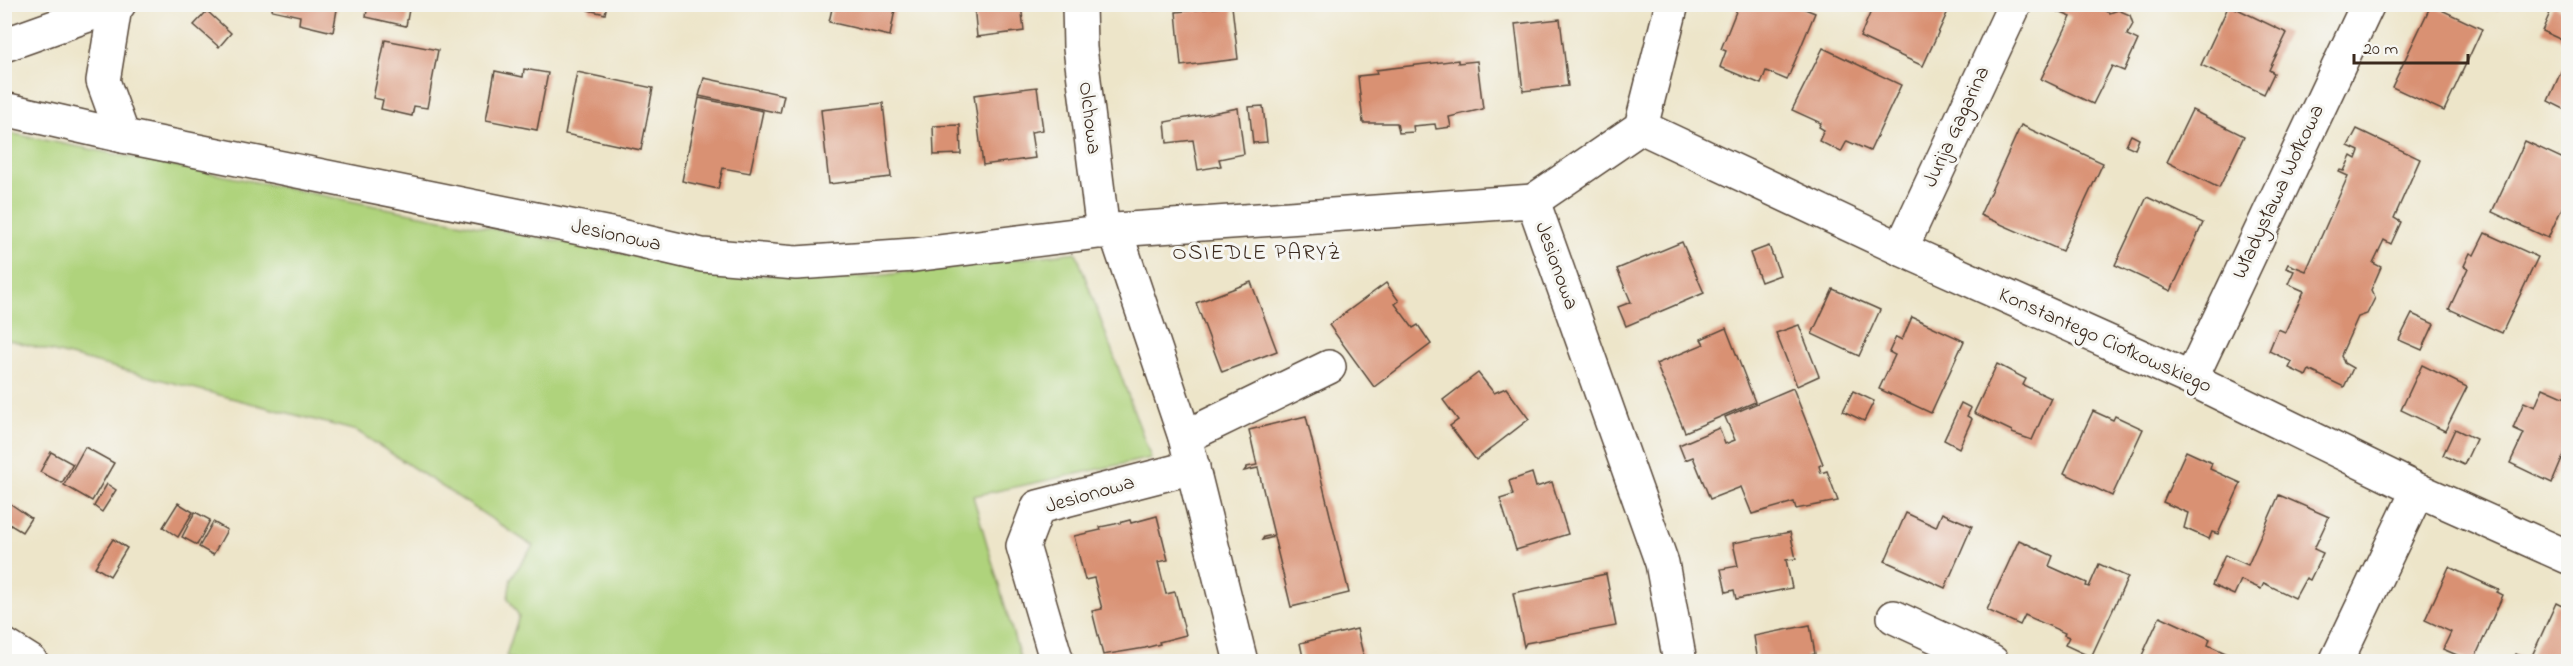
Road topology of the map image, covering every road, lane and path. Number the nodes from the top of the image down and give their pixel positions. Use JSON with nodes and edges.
{"nodes":[{"id":1,"x":1079,"y":4,"type":"edge"},
{"id":2,"x":1672,"y":4,"type":"edge"},
{"id":3,"x":2015,"y":4,"type":"edge"},
{"id":4,"x":2368,"y":4,"type":"edge"},
{"id":5,"x":117,"y":6,"type":"edge"},
{"id":6,"x":4,"y":45,"type":"edge"},
{"id":7,"x":4,"y":110,"type":"edge"},
{"id":8,"x":1641,"y":127,"type":"junction"},
{"id":9,"x":123,"y":136,"type":"junction"},
{"id":10,"x":1533,"y":201,"type":"junction"},
{"id":11,"x":1109,"y":231,"type":"junction"},
{"id":12,"x":1901,"y":249,"type":"junction"},
{"id":13,"x":1329,"y":368,"type":"dead end"},
{"id":14,"x":2191,"y":379,"type":"junction"},
{"id":15,"x":1189,"y":452,"type":"junction"},
{"id":16,"x":2418,"y":490,"type":"junction"},
{"id":17,"x":2568,"y":557,"type":"edge"},
{"id":18,"x":1894,"y":616,"type":"dead end"},
{"id":19,"x":4,"y":645,"type":"edge"},
{"id":20,"x":1239,"y":661,"type":"edge"},
{"id":21,"x":31,"y":662,"type":"edge"},
{"id":22,"x":1057,"y":662,"type":"edge"},
{"id":23,"x":1680,"y":662,"type":"edge"},
{"id":24,"x":1992,"y":662,"type":"edge"},
{"id":25,"x":2336,"y":662,"type":"edge"}],
"edges":[{"from":1,"to":11,"type":"street","name":"Olchowa"},
{"from":2,"to":8,"type":"street"},
{"from":3,"to":12,"type":"street","name":"Jurija Gagarina"},
{"from":4,"to":14,"type":"street","name":"Władysława Wołkowa"},
{"from":5,"to":6,"type":"street"},
{"from":5,"to":9,"type":"street"},
{"from":7,"to":9,"type":"street","name":"Jesionowa"},
{"from":8,"to":10,"type":"street"},
{"from":8,"to":12,"type":"street","name":"Konstantego Ciołkowskiego"},
{"from":9,"to":11,"type":"street","name":"Jesionowa"},
{"from":10,"to":11,"type":"street","name":"Jesionowa"},
{"from":10,"to":23,"type":"street","name":"Jesionowa"},
{"from":11,"to":15,"type":"street"},
{"from":12,"to":14,"type":"street","name":"Konstantego Ciołkowskiego"},
{"from":13,"to":15,"type":"street","name":"Jesionowa"},
{"from":14,"to":16,"type":"street","name":"Konstantego Ciołkowskiego"},
{"from":15,"to":20,"type":"street"},
{"from":15,"to":22,"type":"street","name":"Jesionowa"},
{"from":16,"to":17,"type":"street","name":"Konstantego Ciołkowskiego"},
{"from":16,"to":25,"type":"street"},
{"from":18,"to":24,"type":"street"},
{"from":19,"to":21,"type":"street"}]}
